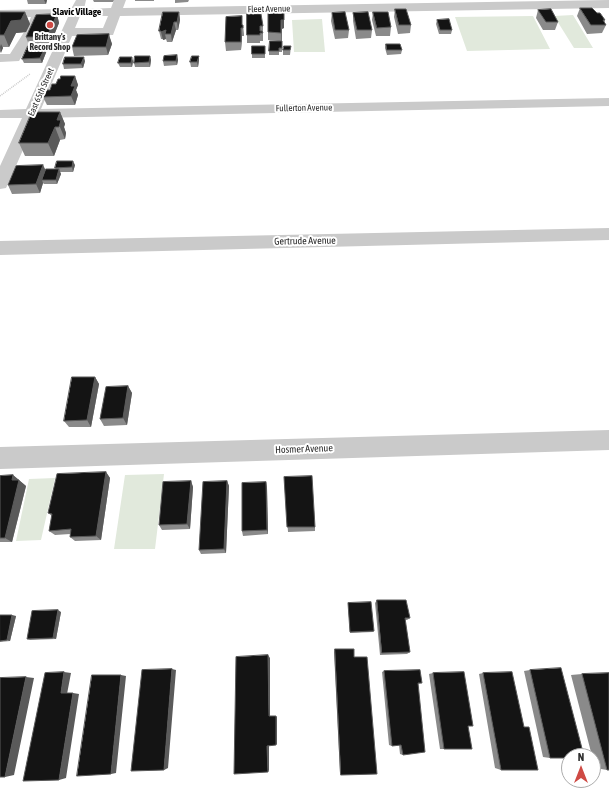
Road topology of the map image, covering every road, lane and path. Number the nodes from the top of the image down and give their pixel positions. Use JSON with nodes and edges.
{"nodes":[{"id":1,"x":404,"y":3,"type":"edge"},
{"id":2,"x":609,"y":4,"type":"edge"},
{"id":3,"x":79,"y":6,"type":"edge"},
{"id":4,"x":117,"y":6,"type":"edge"},
{"id":5,"x":39,"y":13,"type":"junction"},
{"id":6,"x":0,"y":14,"type":"edge"},
{"id":7,"x":68,"y":32,"type":"junction"},
{"id":8,"x":0,"y":58,"type":"edge"},
{"id":9,"x":31,"y":72,"type":"dead end"},
{"id":10,"x":0,"y":96,"type":"edge"},
{"id":11,"x":609,"y":102,"type":"edge"},
{"id":12,"x":0,"y":114,"type":"edge"},
{"id":13,"x":32,"y":114,"type":"junction"},
{"id":14,"x":0,"y":184,"type":"edge"},
{"id":15,"x":609,"y":234,"type":"edge"},
{"id":16,"x":0,"y":248,"type":"edge"},
{"id":17,"x":609,"y":440,"type":"edge"},
{"id":18,"x":0,"y":458,"type":"edge"}],
"edges":[{"from":1,"to":2,"type":"street","name":"Fleet Avenue"},
{"from":1,"to":4,"type":"street","name":"Fleet Avenue"},
{"from":3,"to":4,"type":"street","name":"Fleet Avenue"},
{"from":3,"to":5,"type":"street","name":"Fleet Avenue"},
{"from":3,"to":7,"type":"street","name":"East 65th Street"},
{"from":4,"to":7,"type":"street"},
{"from":5,"to":6,"type":"street","name":"Fleet Avenue"},
{"from":5,"to":8,"type":"street"},
{"from":7,"to":13,"type":"street","name":"East 65th Street"},
{"from":9,"to":10,"type":"path"},
{"from":11,"to":13,"type":"street","name":"Fullerton Avenue"},
{"from":12,"to":13,"type":"street","name":"Fullerton Avenue"},
{"from":13,"to":14,"type":"street","name":"East 65th Street"},
{"from":15,"to":16,"type":"street","name":"Gertrude Avenue"},
{"from":17,"to":18,"type":"street","name":"Hosmer Avenue"}]}
